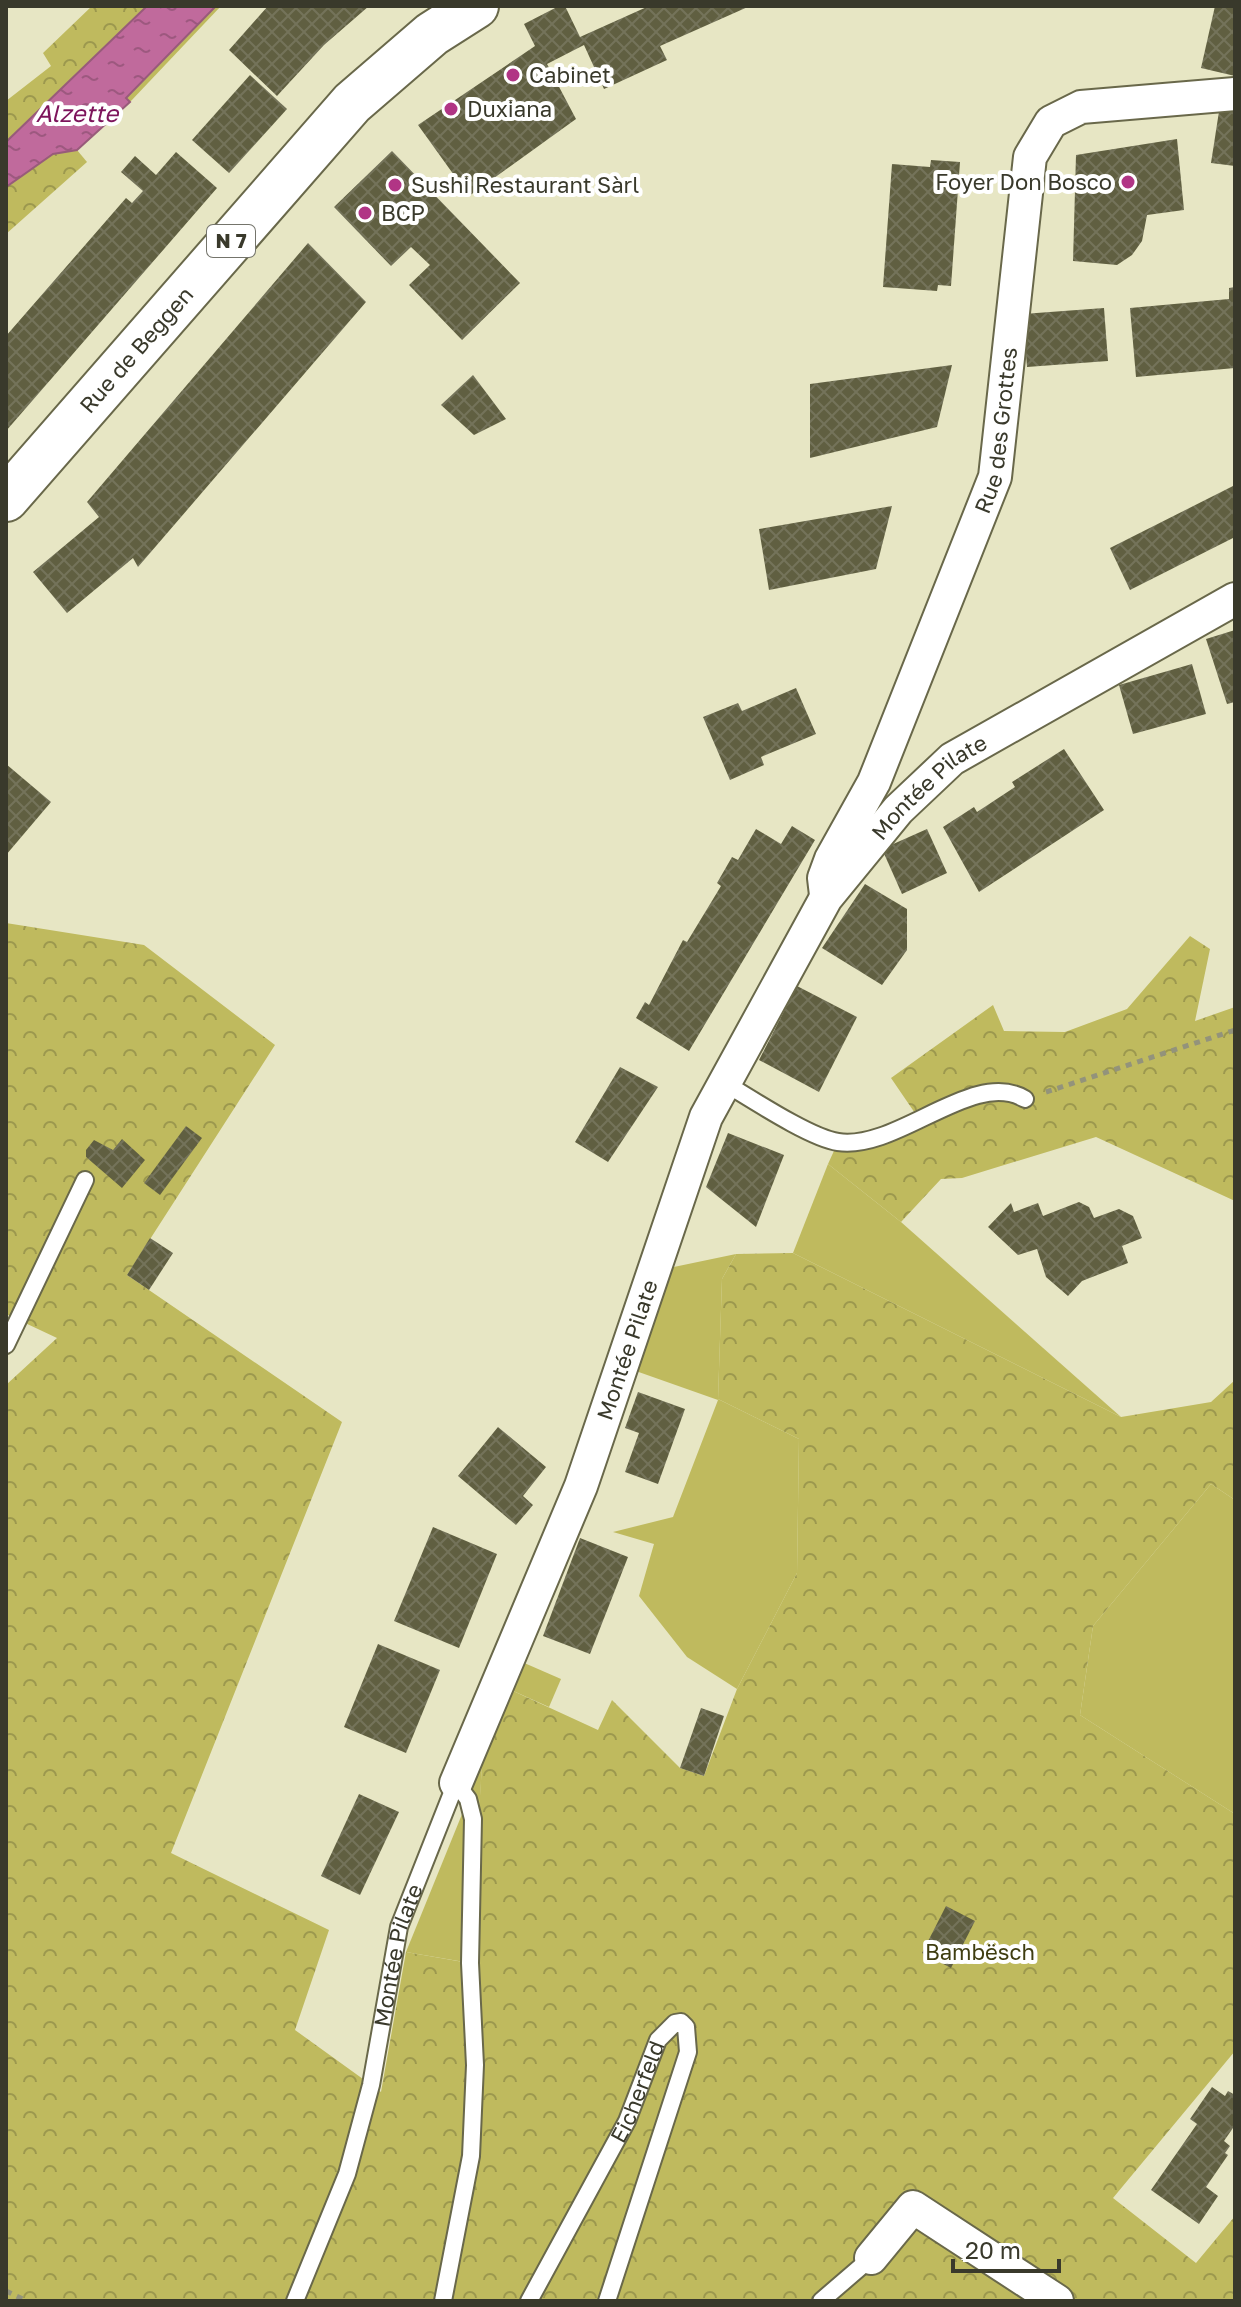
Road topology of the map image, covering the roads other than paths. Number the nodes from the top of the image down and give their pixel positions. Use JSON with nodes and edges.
{"nodes":[{"id":1,"x":476,"y":6,"type":"edge"},
{"id":2,"x":1235,"y":94,"type":"edge"},
{"id":3,"x":6,"y":499,"type":"edge"},
{"id":4,"x":1235,"y":599,"type":"edge"},
{"id":5,"x":826,"y":898,"type":"junction"},
{"id":6,"x":723,"y":1082,"type":"junction"},
{"id":7,"x":1025,"y":1099,"type":"road end"},
{"id":8,"x":85,"y":1180,"type":"dead end"},
{"id":9,"x":6,"y":1345,"type":"edge"},
{"id":10,"x":456,"y":1783,"type":"junction"},
{"id":11,"x":871,"y":2258,"type":"joint"},
{"id":12,"x":295,"y":2301,"type":"edge"},
{"id":13,"x":443,"y":2301,"type":"edge"},
{"id":14,"x":529,"y":2301,"type":"edge"},
{"id":15,"x":607,"y":2301,"type":"edge"},
{"id":16,"x":821,"y":2301,"type":"edge"},
{"id":17,"x":1057,"y":2301,"type":"edge"}],
"edges":[{"from":1,"to":3,"type":"main road","name":"Rue de Beggen","number":"N 7"},
{"from":2,"to":5,"type":"street","name":"Rue des Grottes"},
{"from":4,"to":5,"type":"street","name":"Montée Pilate"},
{"from":5,"to":6,"type":"street","name":"Montée Pilate"},
{"from":6,"to":7,"type":"lane"},
{"from":6,"to":10,"type":"street","name":"Montée Pilate"},
{"from":8,"to":9,"type":"lane"},
{"from":10,"to":12,"type":"lane","name":"Montée Pilate"},
{"from":10,"to":13,"type":"lane"},
{"from":11,"to":16,"type":"lane"},
{"from":11,"to":17,"type":"street"},
{"from":14,"to":15,"type":"lane","name":"Eicherfeld"}]}
